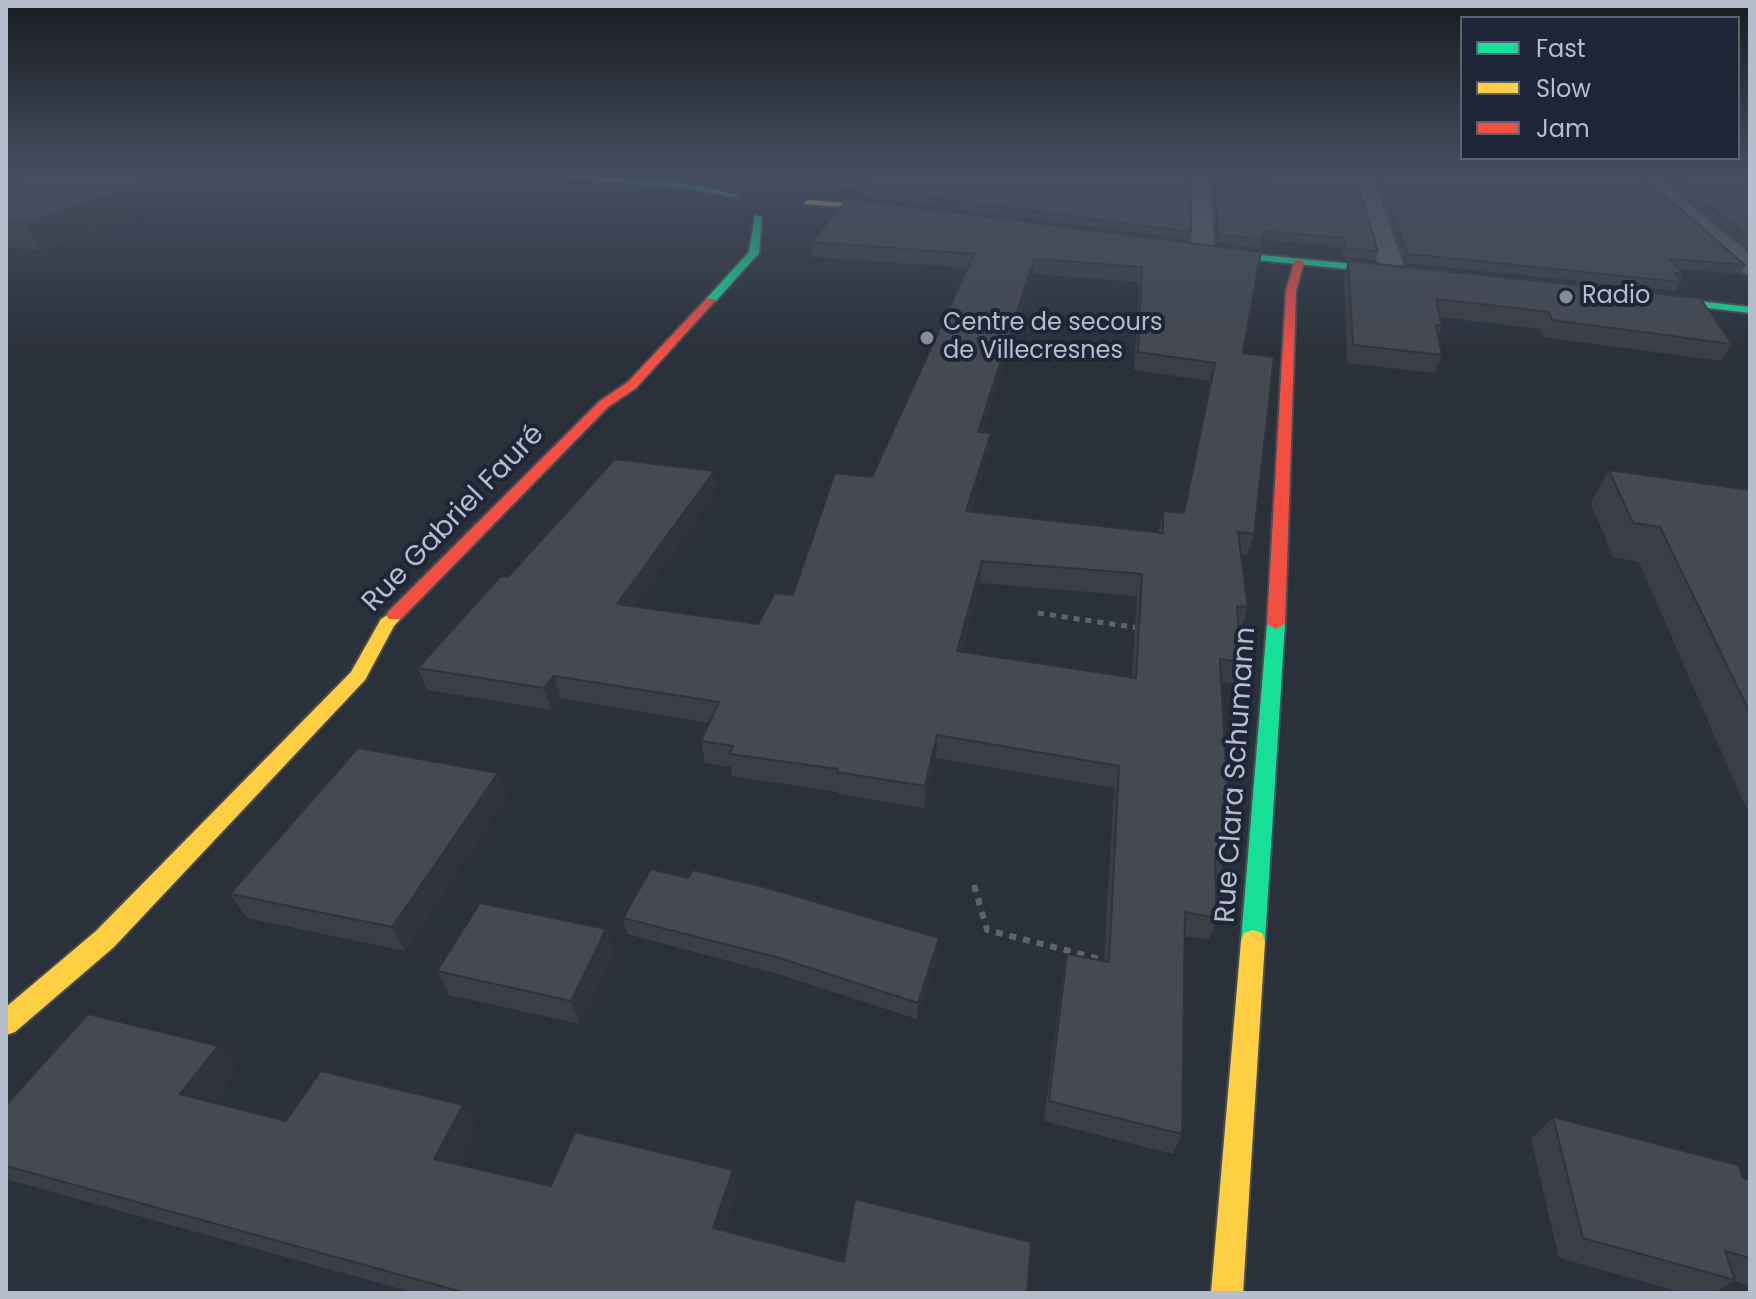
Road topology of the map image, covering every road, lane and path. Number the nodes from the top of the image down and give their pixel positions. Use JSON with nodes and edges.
{"nodes":[{"id":1,"x":760,"y":234,"type":"edge"},
{"id":2,"x":1203,"y":234,"type":"edge"},
{"id":3,"x":1381,"y":234,"type":"edge"},
{"id":4,"x":1711,"y":234,"type":"edge"},
{"id":5,"x":1174,"y":248,"type":"edge"},
{"id":6,"x":1203,"y":252,"type":"junction"},
{"id":7,"x":1299,"y":262,"type":"junction"},
{"id":8,"x":1750,"y":267,"type":"edge"},
{"id":9,"x":1393,"y":271,"type":"junction"},
{"id":10,"x":1423,"y":274,"type":"edge"},
{"id":11,"x":1621,"y":295,"type":"edge"},
{"id":12,"x":1747,"y":313,"type":"edge"},
{"id":13,"x":1038,"y":613,"type":"dead end"},
{"id":14,"x":1149,"y":629,"type":"edge"},
{"id":15,"x":974,"y":885,"type":"dead end"},
{"id":16,"x":1110,"y":962,"type":"edge"},
{"id":17,"x":6,"y":1023,"type":"edge"},
{"id":18,"x":1227,"y":1293,"type":"edge"}],
"edges":[{"from":1,"to":17,"type":"street","name":"Rue Gabriel Fauré"},
{"from":2,"to":6,"type":"street"},
{"from":3,"to":9,"type":"street"},
{"from":4,"to":8,"type":"street"},
{"from":5,"to":6,"type":"street"},
{"from":6,"to":7,"type":"street"},
{"from":7,"to":9,"type":"street"},
{"from":7,"to":18,"type":"street","name":"Rue Clara Schumann"},
{"from":9,"to":10,"type":"street"},
{"from":11,"to":12,"type":"street"},
{"from":13,"to":14,"type":"path"},
{"from":15,"to":16,"type":"path"}]}
